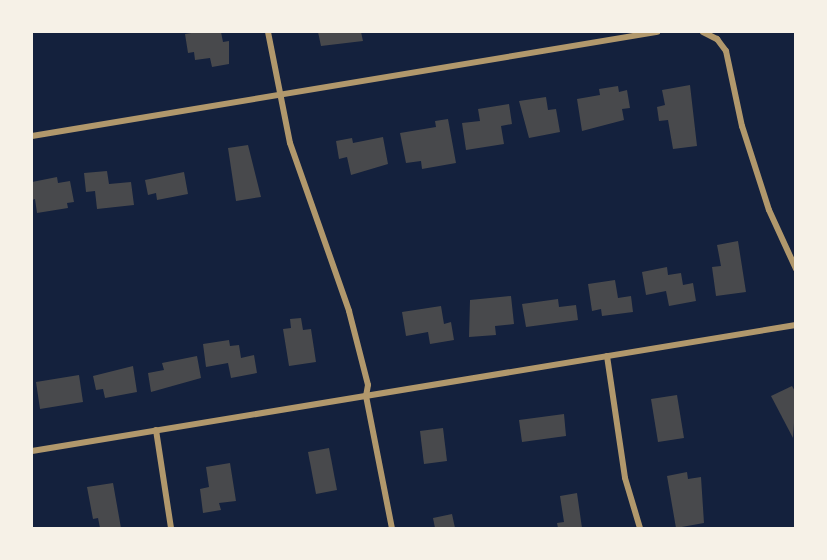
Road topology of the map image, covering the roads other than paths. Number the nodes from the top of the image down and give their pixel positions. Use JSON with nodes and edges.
{"nodes":[{"id":1,"x":268,"y":32,"type":"edge"},
{"id":2,"x":657,"y":32,"type":"edge"},
{"id":3,"x":703,"y":32,"type":"edge"},
{"id":4,"x":280,"y":94,"type":"junction"},
{"id":5,"x":32,"y":136,"type":"edge"},
{"id":6,"x":795,"y":269,"type":"edge"},
{"id":7,"x":795,"y":325,"type":"edge"},
{"id":8,"x":607,"y":356,"type":"junction"},
{"id":9,"x":366,"y":396,"type":"junction"},
{"id":10,"x":156,"y":430,"type":"junction"},
{"id":11,"x":32,"y":451,"type":"edge"},
{"id":12,"x":171,"y":528,"type":"edge"},
{"id":13,"x":392,"y":528,"type":"edge"},
{"id":14,"x":640,"y":528,"type":"edge"}],
"edges":[{"from":1,"to":4,"type":"street"},
{"from":2,"to":4,"type":"street"},
{"from":3,"to":6,"type":"street"},
{"from":4,"to":5,"type":"street"},
{"from":4,"to":9,"type":"street"},
{"from":7,"to":8,"type":"street"},
{"from":8,"to":9,"type":"street"},
{"from":8,"to":14,"type":"street"},
{"from":9,"to":10,"type":"street"},
{"from":9,"to":13,"type":"street"},
{"from":10,"to":11,"type":"street"},
{"from":10,"to":12,"type":"street"}]}
